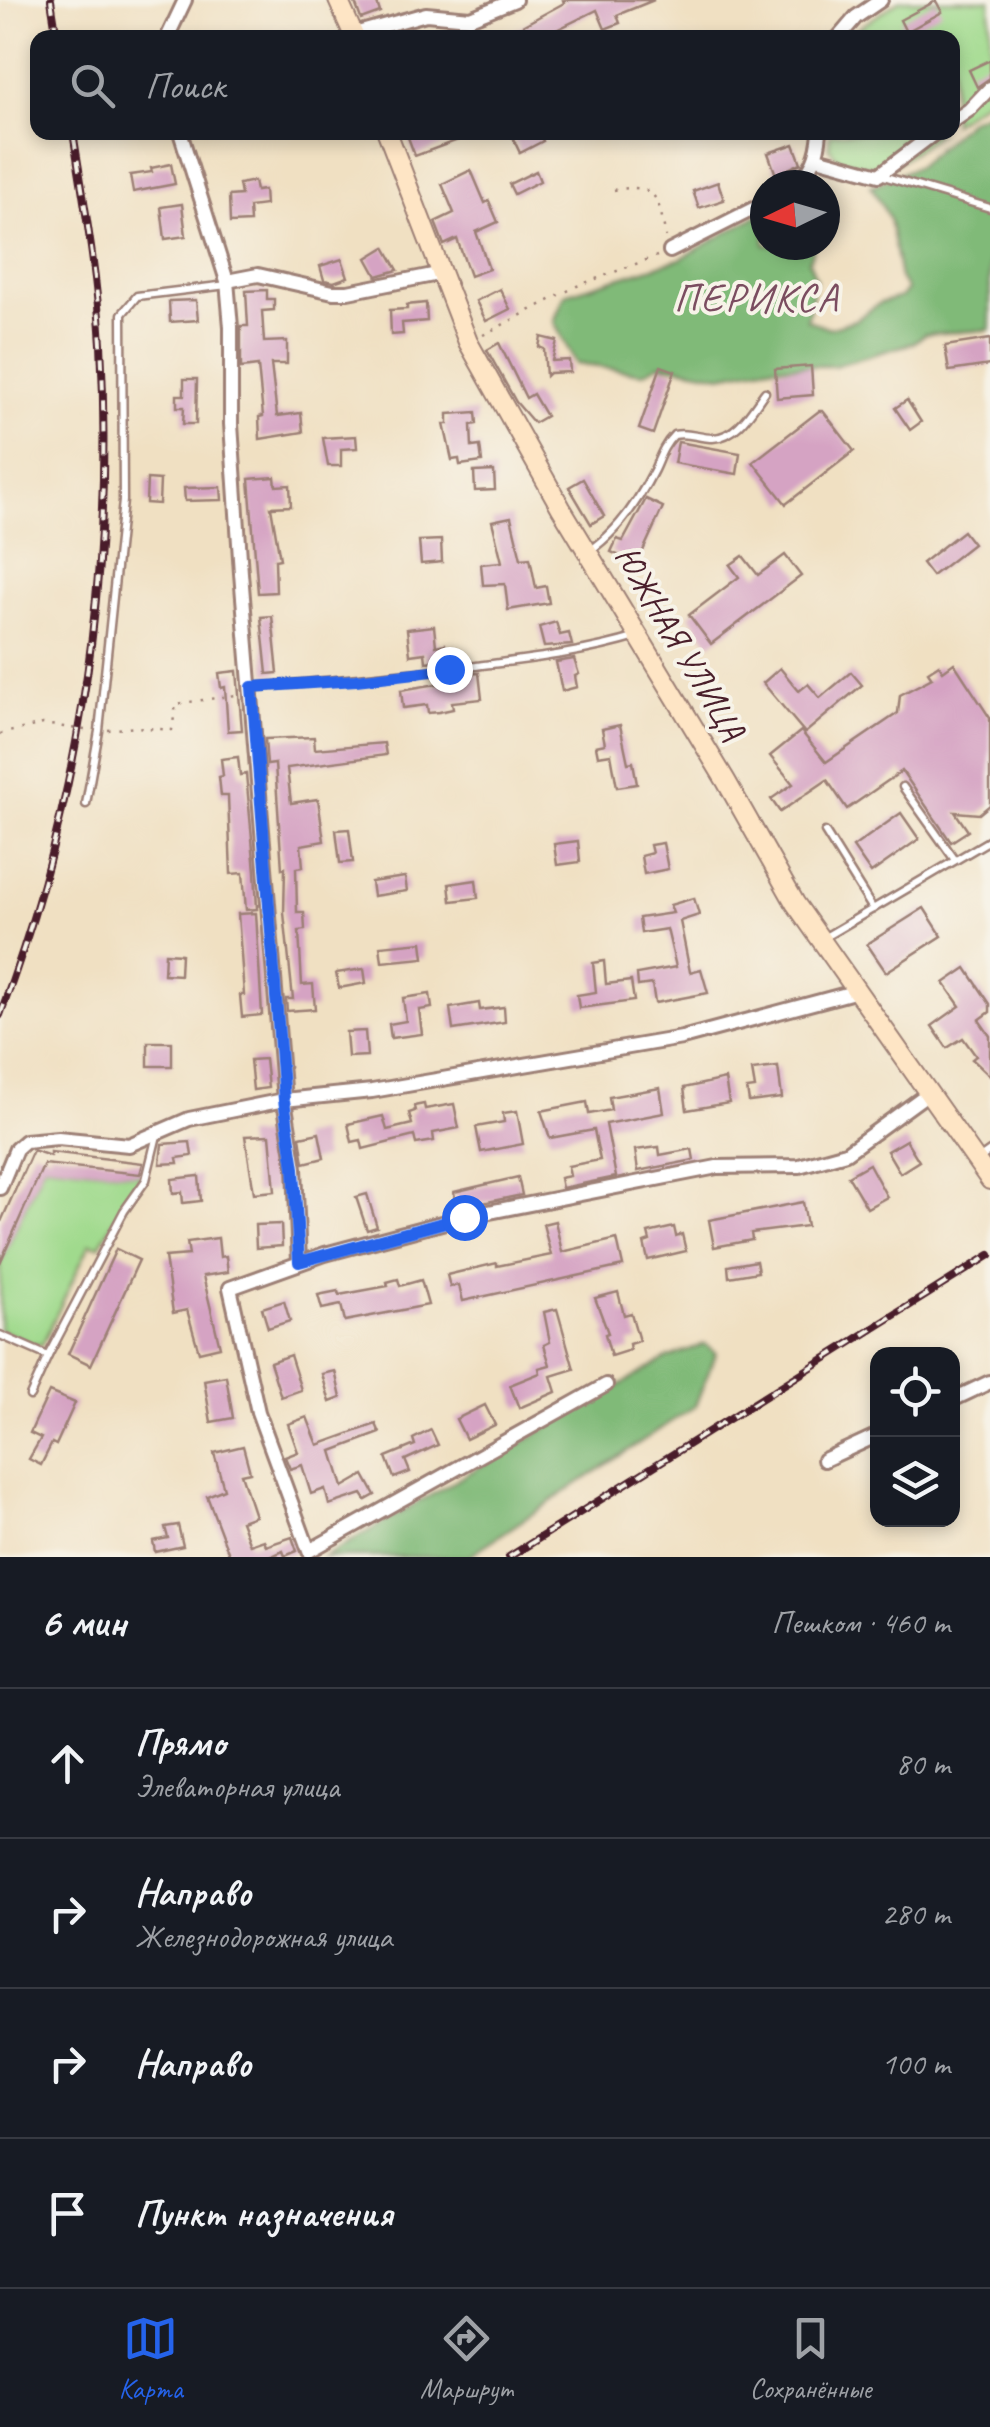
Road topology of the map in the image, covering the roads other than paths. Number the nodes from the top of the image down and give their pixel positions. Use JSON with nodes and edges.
{"nodes":[{"id":1,"x":184,"y":0,"type":"edge"},
{"id":2,"x":338,"y":0,"type":"edge"},
{"id":3,"x":515,"y":0,"type":"edge"},
{"id":4,"x":881,"y":0,"type":"edge"},
{"id":5,"x":171,"y":30,"type":"edge"},
{"id":6,"x":351,"y":30,"type":"edge"},
{"id":7,"x":374,"y":30,"type":"edge"},
{"id":8,"x":845,"y":30,"type":"edge"},
{"id":9,"x":990,"y":88,"type":"edge"},
{"id":10,"x":960,"y":116,"type":"edge"},
{"id":11,"x":183,"y":140,"type":"edge"},
{"id":12,"x":390,"y":140,"type":"edge"},
{"id":13,"x":819,"y":140,"type":"edge"},
{"id":14,"x":925,"y":140,"type":"edge"},
{"id":15,"x":817,"y":158,"type":"junction"},
{"id":16,"x":899,"y":159,"type":"junction"},
{"id":17,"x":810,"y":170,"type":"edge"},
{"id":18,"x":879,"y":175,"type":"junction"},
{"id":19,"x":903,"y":183,"type":"junction"},
{"id":20,"x":990,"y":208,"type":"edge"},
{"id":21,"x":750,"y":211,"type":"edge"},
{"id":22,"x":670,"y":251,"type":"road end"},
{"id":23,"x":444,"y":274,"type":"junction"},
{"id":24,"x":228,"y":283,"type":"junction"},
{"id":25,"x":766,"y":392,"type":"dead end"},
{"id":26,"x":587,"y":553,"type":"junction"},
{"id":27,"x":636,"y":638,"type":"junction"},
{"id":28,"x":252,"y":690,"type":"junction"},
{"id":29,"x":904,"y":787,"type":"dead end"},
{"id":30,"x":86,"y":804,"type":"dead end"},
{"id":31,"x":825,"y":832,"type":"dead end"},
{"id":32,"x":990,"y":840,"type":"edge"},
{"id":33,"x":956,"y":860,"type":"junction"},
{"id":34,"x":873,"y":909,"type":"junction"},
{"id":35,"x":820,"y":940,"type":"junction"},
{"id":36,"x":854,"y":992,"type":"junction"},
{"id":37,"x":927,"y":1094,"type":"junction"},
{"id":38,"x":284,"y":1100,"type":"junction"},
{"id":39,"x":157,"y":1135,"type":"junction"},
{"id":40,"x":979,"y":1157,"type":"edge"},
{"id":41,"x":990,"y":1180,"type":"edge"},
{"id":42,"x":0,"y":1188,"type":"edge"},
{"id":43,"x":299,"y":1262,"type":"junction"},
{"id":44,"x":0,"y":1336,"type":"edge"},
{"id":45,"x":48,"y":1356,"type":"junction"},
{"id":46,"x":990,"y":1382,"type":"edge"},
{"id":47,"x":606,"y":1385,"type":"dead end"},
{"id":48,"x":30,"y":1396,"type":"dead end"},
{"id":49,"x":960,"y":1396,"type":"edge"},
{"id":50,"x":874,"y":1437,"type":"edge"},
{"id":51,"x":824,"y":1460,"type":"dead end"},
{"id":52,"x":305,"y":1554,"type":"edge"}],
"edges":[{"from":1,"to":5,"type":"street"},
{"from":2,"to":6,"type":"street"},
{"from":3,"to":7,"type":"street"},
{"from":4,"to":8,"type":"street"},
{"from":9,"to":10,"type":"street"},
{"from":11,"to":24,"type":"street"},
{"from":12,"to":23,"type":"street","name":"ЮЖНАЯ УЛИЦА"},
{"from":13,"to":15,"type":"street"},
{"from":14,"to":16,"type":"street"},
{"from":15,"to":17,"type":"street"},
{"from":15,"to":18,"type":"street"},
{"from":16,"to":18,"type":"street"},
{"from":16,"to":19,"type":"lane"},
{"from":18,"to":19,"type":"lane"},
{"from":19,"to":20,"type":"lane"},
{"from":21,"to":22,"type":"street"},
{"from":23,"to":24,"type":"street"},
{"from":23,"to":26,"type":"street","name":"ЮЖНАЯ УЛИЦА"},
{"from":24,"to":28,"type":"street"},
{"from":24,"to":30,"type":"lane"},
{"from":25,"to":26,"type":"lane"},
{"from":26,"to":27,"type":"street","name":"ЮЖНАЯ УЛИЦА"},
{"from":27,"to":28,"type":"lane"},
{"from":27,"to":35,"type":"street","name":"ЮЖНАЯ УЛИЦА"},
{"from":28,"to":38,"type":"street"},
{"from":29,"to":33,"type":"lane"},
{"from":31,"to":34,"type":"lane"},
{"from":32,"to":33,"type":"lane"},
{"from":33,"to":34,"type":"lane"},
{"from":34,"to":35,"type":"lane"},
{"from":35,"to":36,"type":"street","name":"ЮЖНАЯ УЛИЦА"},
{"from":36,"to":37,"type":"street","name":"ЮЖНАЯ УЛИЦА"},
{"from":36,"to":38,"type":"street"},
{"from":37,"to":40,"type":"street","name":"ЮЖНАЯ УЛИЦА"},
{"from":37,"to":43,"type":"street"},
{"from":38,"to":39,"type":"street"},
{"from":38,"to":43,"type":"street"},
{"from":39,"to":42,"type":"street"},
{"from":39,"to":45,"type":"lane"},
{"from":40,"to":41,"type":"street","name":"ЮЖНАЯ УЛИЦА"},
{"from":43,"to":52,"type":"street"},
{"from":44,"to":45,"type":"lane"},
{"from":45,"to":48,"type":"lane"},
{"from":46,"to":49,"type":"street"},
{"from":47,"to":52,"type":"street"},
{"from":50,"to":51,"type":"street"}]}
